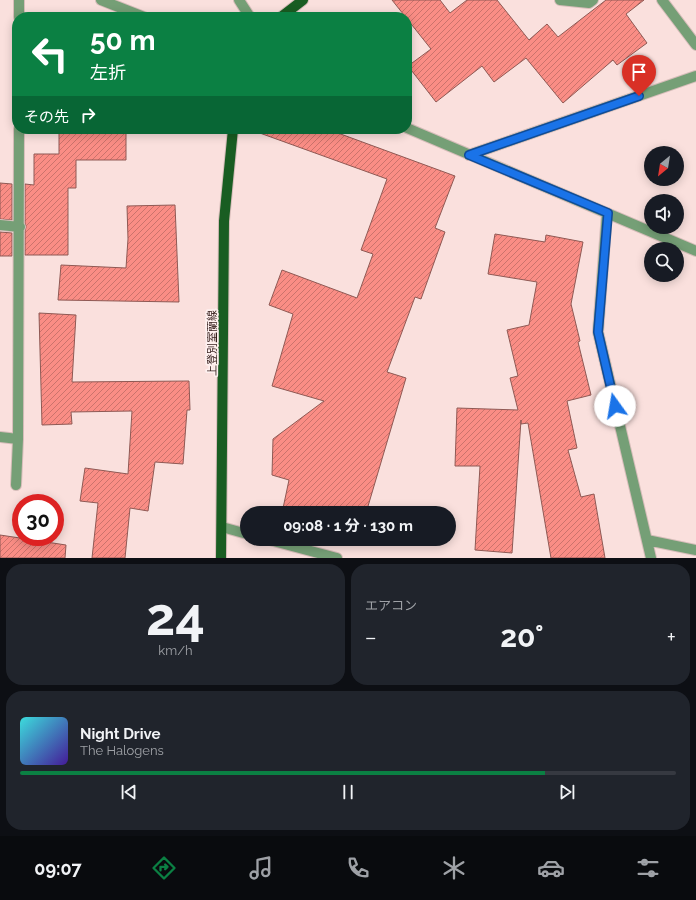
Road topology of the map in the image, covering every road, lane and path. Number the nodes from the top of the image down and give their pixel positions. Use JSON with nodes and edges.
{"nodes":[{"id":1,"x":19,"y":0,"type":"edge"},
{"id":2,"x":101,"y":0,"type":"edge"},
{"id":3,"x":239,"y":0,"type":"edge"},
{"id":4,"x":303,"y":0,"type":"edge"},
{"id":5,"x":560,"y":0,"type":"edge"},
{"id":6,"x":593,"y":0,"type":"edge"},
{"id":7,"x":662,"y":0,"type":"edge"},
{"id":8,"x":19,"y":12,"type":"edge"},
{"id":9,"x":131,"y":12,"type":"edge"},
{"id":10,"x":247,"y":12,"type":"edge"},
{"id":11,"x":287,"y":12,"type":"edge"},
{"id":12,"x":696,"y":45,"type":"edge"},
{"id":13,"x":696,"y":76,"type":"edge"},
{"id":14,"x":412,"y":130,"type":"edge"},
{"id":15,"x":19,"y":134,"type":"edge"},
{"id":16,"x":233,"y":134,"type":"edge"},
{"id":17,"x":469,"y":155,"type":"junction"},
{"id":18,"x":608,"y":213,"type":"junction"},
{"id":19,"x":0,"y":225,"type":"edge"},
{"id":20,"x":20,"y":227,"type":"junction"},
{"id":21,"x":696,"y":251,"type":"edge"},
{"id":22,"x":0,"y":437,"type":"edge"},
{"id":23,"x":18,"y":439,"type":"junction"},
{"id":24,"x":16,"y":485,"type":"dead end"},
{"id":25,"x":222,"y":528,"type":"junction"},
{"id":26,"x":240,"y":532,"type":"edge"},
{"id":27,"x":647,"y":540,"type":"junction"},
{"id":28,"x":292,"y":546,"type":"edge"},
{"id":29,"x":696,"y":550,"type":"edge"},
{"id":30,"x":221,"y":558,"type":"edge"},
{"id":31,"x":337,"y":558,"type":"edge"},
{"id":32,"x":651,"y":558,"type":"edge"}],
"edges":[{"from":1,"to":8,"type":"street"},
{"from":2,"to":9,"type":"street"},
{"from":3,"to":10,"type":"street"},
{"from":4,"to":11,"type":"main road"},
{"from":5,"to":6,"type":"street"},
{"from":7,"to":12,"type":"street"},
{"from":13,"to":17,"type":"street"},
{"from":14,"to":17,"type":"street"},
{"from":15,"to":20,"type":"street"},
{"from":16,"to":25,"type":"main road","name":"上登別室蘭線"},
{"from":17,"to":18,"type":"street"},
{"from":18,"to":21,"type":"street"},
{"from":18,"to":27,"type":"street"},
{"from":19,"to":20,"type":"street"},
{"from":20,"to":23,"type":"street"},
{"from":22,"to":23,"type":"street"},
{"from":23,"to":24,"type":"street"},
{"from":25,"to":26,"type":"street"},
{"from":25,"to":30,"type":"main road","name":"上登別室蘭線"},
{"from":27,"to":29,"type":"street"},
{"from":27,"to":32,"type":"street"},
{"from":28,"to":31,"type":"street"}]}
